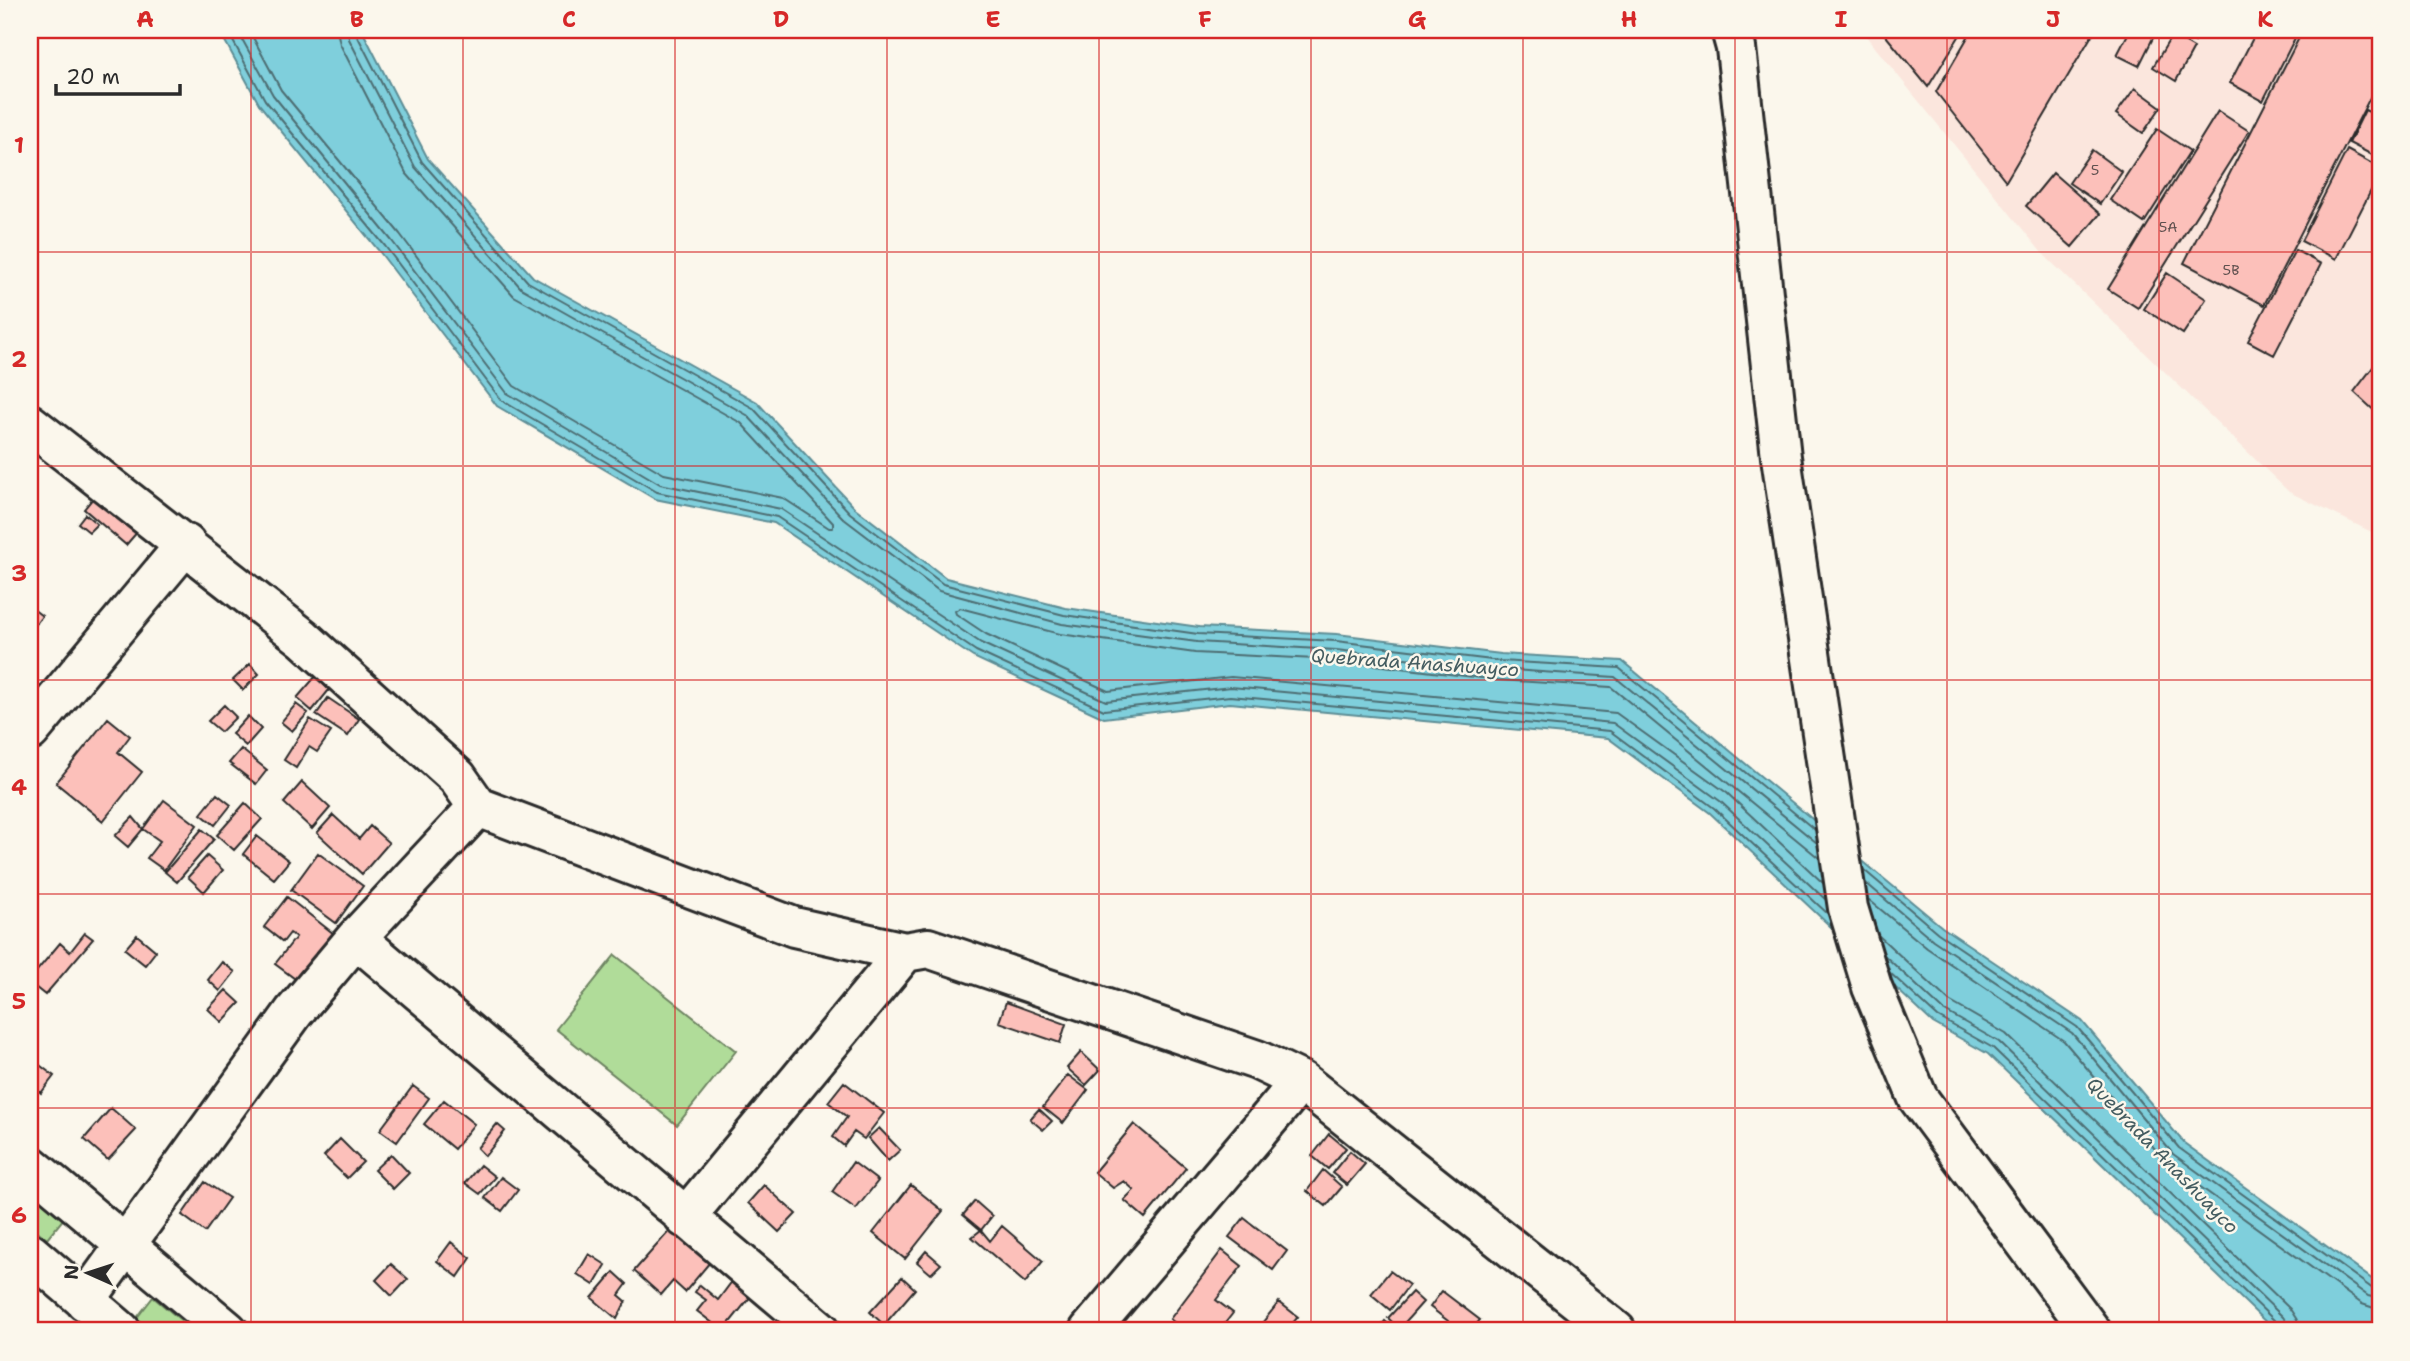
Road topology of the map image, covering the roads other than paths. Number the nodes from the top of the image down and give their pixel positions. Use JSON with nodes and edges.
{"nodes":[{"id":1,"x":1731,"y":30,"type":"edge"},
{"id":2,"x":30,"y":424,"type":"edge"},
{"id":3,"x":186,"y":544,"type":"junction"},
{"id":4,"x":30,"y":731,"type":"edge"},
{"id":5,"x":478,"y":807,"type":"junction"},
{"id":6,"x":356,"y":938,"type":"junction"},
{"id":7,"x":905,"y":952,"type":"junction"},
{"id":8,"x":1301,"y":1081,"type":"junction"},
{"id":9,"x":30,"y":1165,"type":"edge"},
{"id":10,"x":685,"y":1218,"type":"junction"},
{"id":11,"x":125,"y":1245,"type":"junction"},
{"id":12,"x":30,"y":1253,"type":"edge"},
{"id":13,"x":85,"y":1301,"type":"junction"},
{"id":14,"x":1610,"y":1329,"type":"edge"},
{"id":15,"x":121,"y":1331,"type":"edge"},
{"id":16,"x":228,"y":1331,"type":"edge"},
{"id":17,"x":821,"y":1331,"type":"edge"},
{"id":18,"x":1089,"y":1331,"type":"edge"},
{"id":19,"x":2091,"y":1331,"type":"edge"}],
"edges":[{"from":1,"to":19,"type":"street"},
{"from":2,"to":3,"type":"street"},
{"from":3,"to":4,"type":"street"},
{"from":3,"to":5,"type":"street"},
{"from":5,"to":6,"type":"street"},
{"from":5,"to":7,"type":"street"},
{"from":6,"to":10,"type":"street"},
{"from":6,"to":11,"type":"street"},
{"from":7,"to":8,"type":"street"},
{"from":7,"to":10,"type":"street"},
{"from":8,"to":14,"type":"street"},
{"from":8,"to":18,"type":"street"},
{"from":9,"to":11,"type":"street"},
{"from":10,"to":17,"type":"street"},
{"from":11,"to":13,"type":"street"},
{"from":11,"to":16,"type":"street"},
{"from":12,"to":13,"type":"street"},
{"from":13,"to":15,"type":"street"}]}
